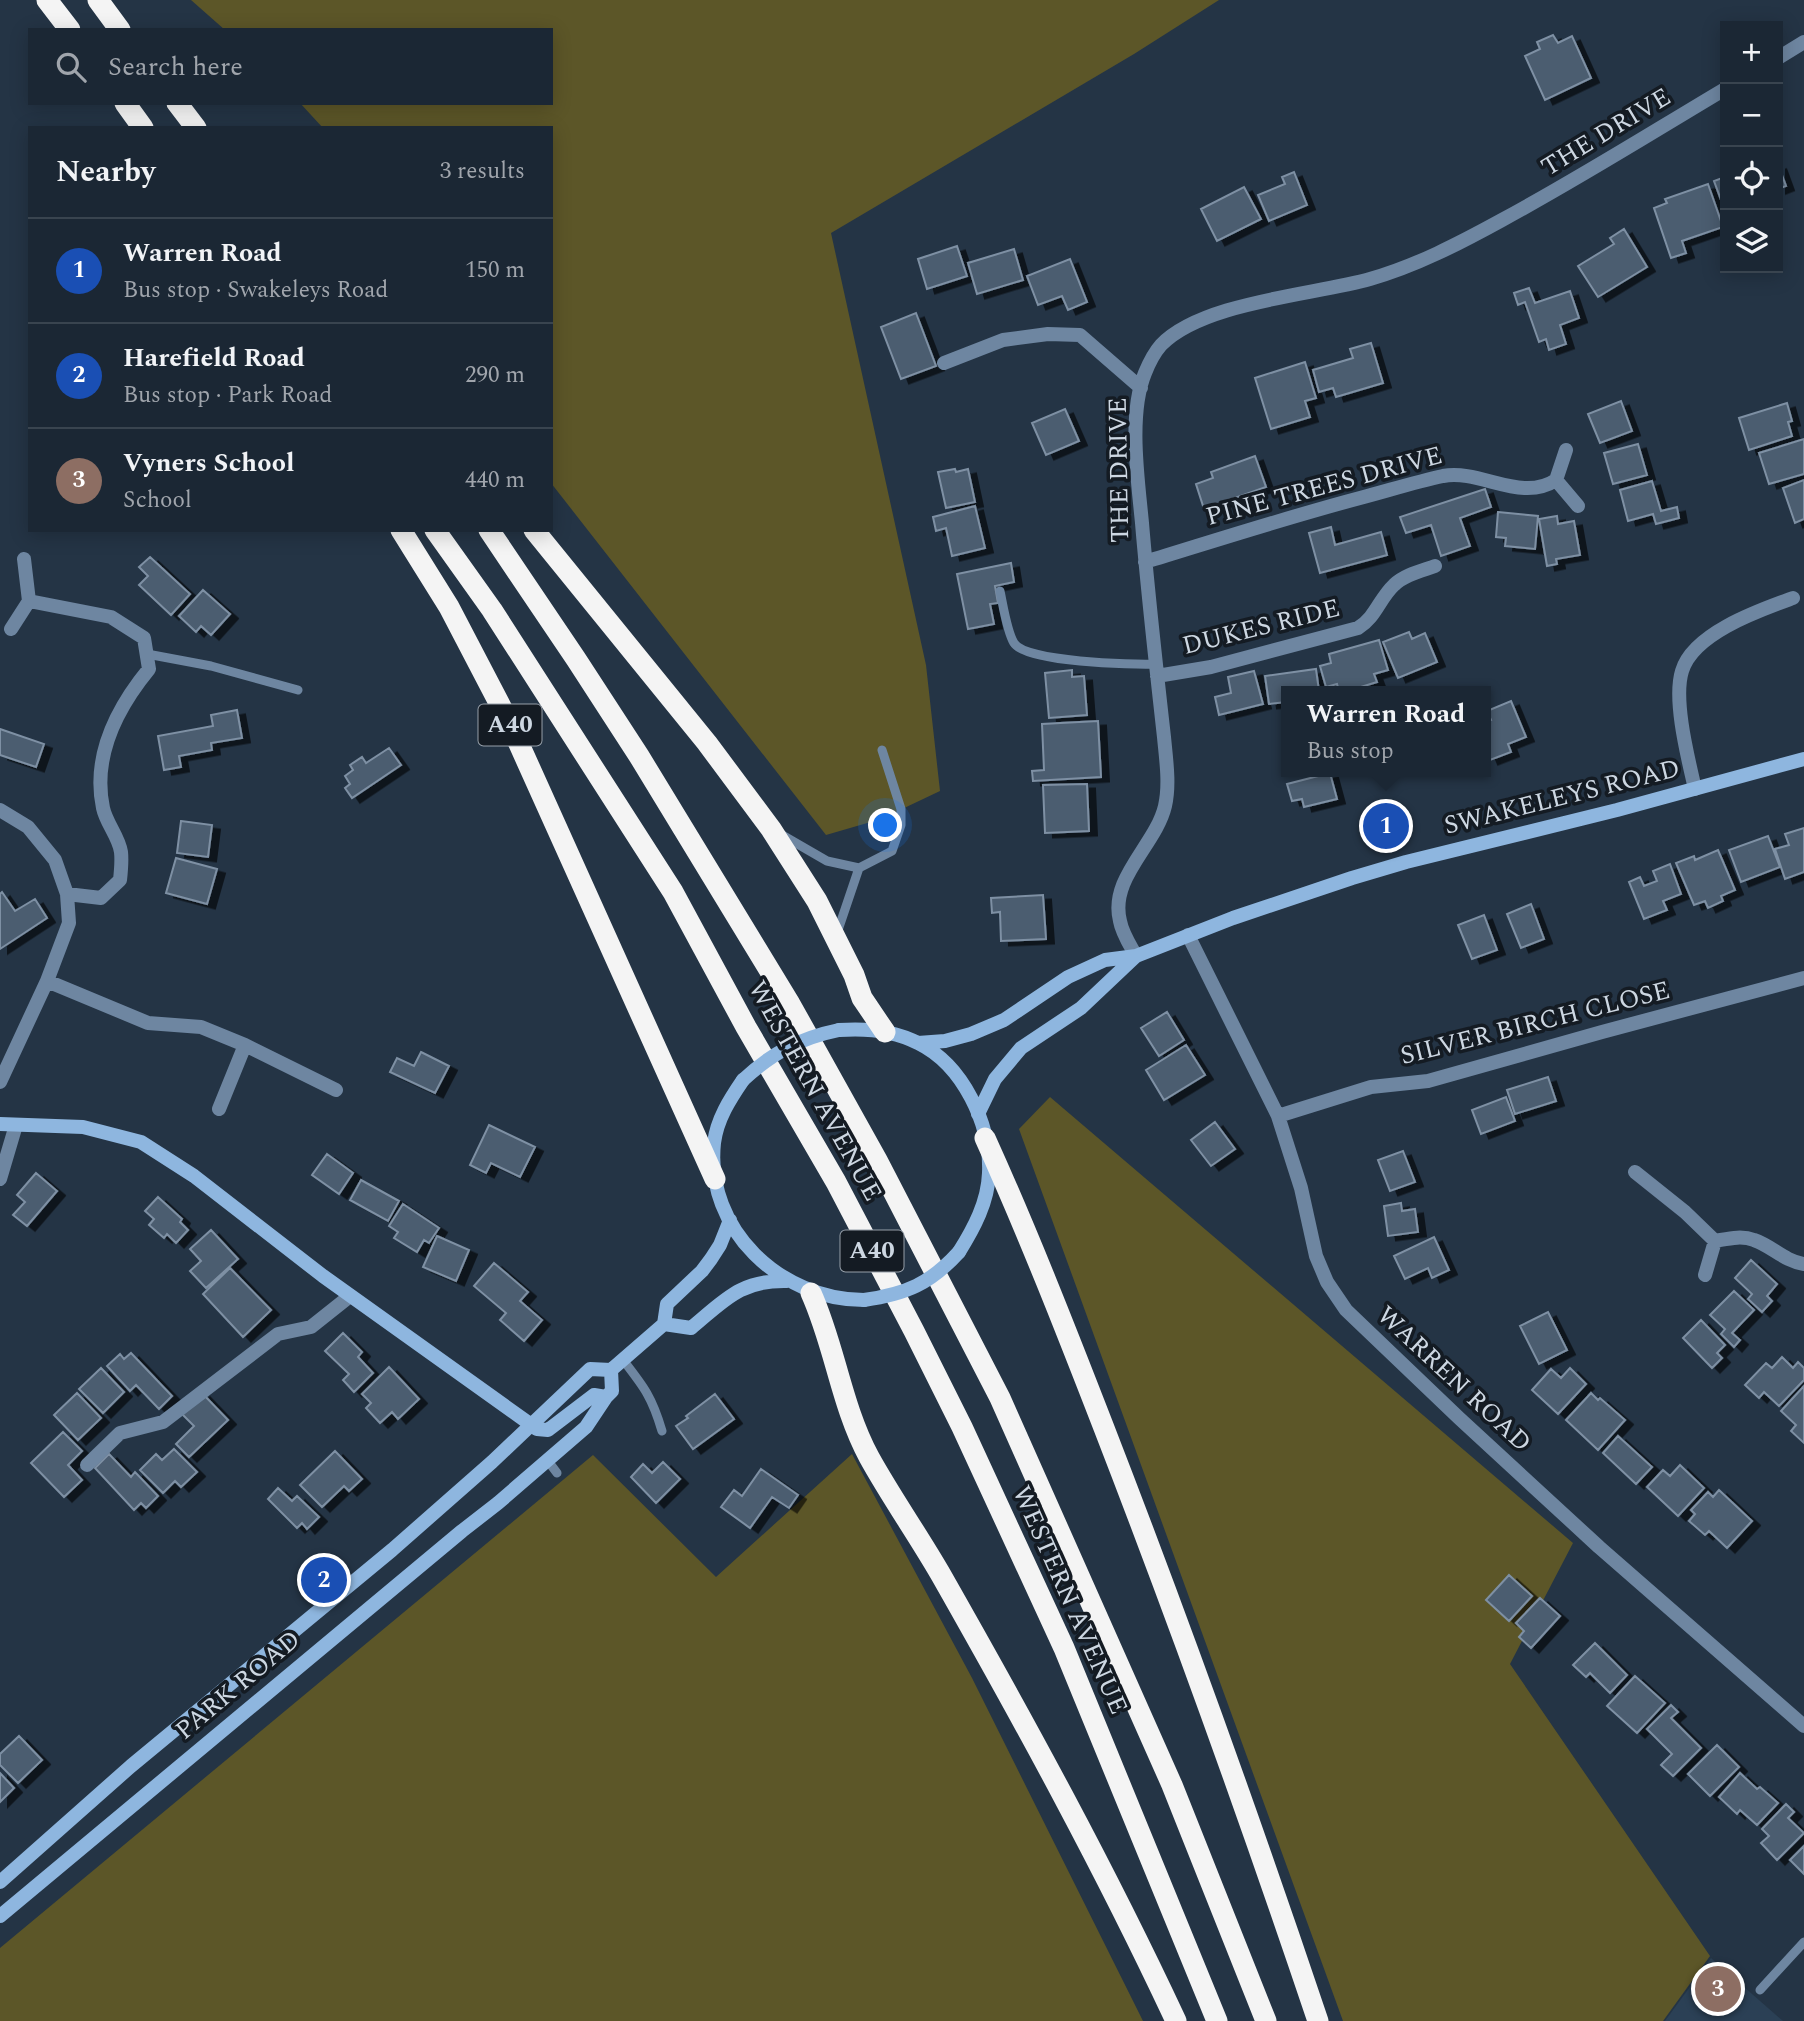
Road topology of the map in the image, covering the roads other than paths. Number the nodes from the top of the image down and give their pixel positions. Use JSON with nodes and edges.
{"nodes":[{"id":1,"x":47,"y":0,"type":"edge"},
{"id":2,"x":97,"y":0,"type":"edge"},
{"id":3,"x":68,"y":28,"type":"edge"},
{"id":4,"x":118,"y":28,"type":"edge"},
{"id":5,"x":1804,"y":43,"type":"edge"},
{"id":6,"x":1783,"y":55,"type":"edge"},
{"id":7,"x":1720,"y":92,"type":"edge"},
{"id":8,"x":118,"y":105,"type":"edge"},
{"id":9,"x":126,"y":105,"type":"edge"},
{"id":10,"x":179,"y":105,"type":"edge"},
{"id":11,"x":130,"y":126,"type":"edge"},
{"id":12,"x":142,"y":126,"type":"edge"},
{"id":13,"x":194,"y":126,"type":"edge"},
{"id":14,"x":944,"y":363,"type":"dead end"},
{"id":15,"x":1141,"y":388,"type":"junction"},
{"id":16,"x":1566,"y":450,"type":"dead end"},
{"id":17,"x":1556,"y":480,"type":"junction"},
{"id":18,"x":1578,"y":506,"type":"dead end"},
{"id":19,"x":402,"y":532,"type":"edge"},
{"id":20,"x":436,"y":532,"type":"edge"},
{"id":21,"x":490,"y":532,"type":"edge"},
{"id":22,"x":536,"y":532,"type":"edge"},
{"id":23,"x":24,"y":559,"type":"dead end"},
{"id":24,"x":1145,"y":562,"type":"junction"},
{"id":25,"x":1435,"y":566,"type":"dead end"},
{"id":26,"x":1000,"y":591,"type":"dead end"},
{"id":27,"x":1793,"y":598,"type":"dead end"},
{"id":28,"x":29,"y":601,"type":"junction"},
{"id":29,"x":11,"y":629,"type":"dead end"},
{"id":30,"x":147,"y":654,"type":"junction"},
{"id":31,"x":1156,"y":670,"type":"junction"},
{"id":32,"x":298,"y":690,"type":"dead end"},
{"id":33,"x":882,"y":750,"type":"dead end"},
{"id":34,"x":1804,"y":759,"type":"edge"},
{"id":35,"x":1695,"y":789,"type":"junction"},
{"id":36,"x":0,"y":810,"type":"edge"},
{"id":37,"x":771,"y":829,"type":"junction"},
{"id":38,"x":859,"y":868,"type":"junction"},
{"id":39,"x":67,"y":894,"type":"junction"},
{"id":40,"x":1188,"y":935,"type":"junction"},
{"id":41,"x":835,"y":939,"type":"junction"},
{"id":42,"x":1136,"y":956,"type":"junction"},
{"id":43,"x":1804,"y":978,"type":"edge"},
{"id":44,"x":47,"y":981,"type":"junction"},
{"id":45,"x":885,"y":1032,"type":"junction"},
{"id":46,"x":918,"y":1043,"type":"junction"},
{"id":47,"x":245,"y":1045,"type":"junction"},
{"id":48,"x":0,"y":1082,"type":"edge"},
{"id":49,"x":336,"y":1090,"type":"dead end"},
{"id":50,"x":219,"y":1109,"type":"dead end"},
{"id":51,"x":978,"y":1114,"type":"junction"},
{"id":52,"x":1278,"y":1116,"type":"junction"},
{"id":53,"x":0,"y":1124,"type":"edge"},
{"id":54,"x":16,"y":1125,"type":"junction"},
{"id":55,"x":985,"y":1138,"type":"junction"},
{"id":56,"x":1635,"y":1172,"type":"dead end"},
{"id":57,"x":0,"y":1179,"type":"edge"},
{"id":58,"x":715,"y":1179,"type":"junction"},
{"id":59,"x":730,"y":1220,"type":"junction"},
{"id":60,"x":1715,"y":1241,"type":"junction"},
{"id":61,"x":1804,"y":1264,"type":"edge"},
{"id":62,"x":1705,"y":1275,"type":"dead end"},
{"id":63,"x":789,"y":1281,"type":"junction"},
{"id":64,"x":811,"y":1293,"type":"junction"},
{"id":65,"x":349,"y":1296,"type":"junction"},
{"id":66,"x":664,"y":1324,"type":"junction"},
{"id":67,"x":617,"y":1365,"type":"junction"},
{"id":68,"x":606,"y":1397,"type":"junction"},
{"id":69,"x":530,"y":1425,"type":"junction"},
{"id":70,"x":662,"y":1431,"type":"dead end"},
{"id":71,"x":548,"y":1461,"type":"junction"},
{"id":72,"x":87,"y":1465,"type":"dead end"},
{"id":73,"x":557,"y":1473,"type":"dead end"},
{"id":74,"x":1804,"y":1726,"type":"edge"},
{"id":75,"x":0,"y":1882,"type":"edge"},
{"id":76,"x":0,"y":1916,"type":"edge"},
{"id":77,"x":1804,"y":1942,"type":"edge"},
{"id":78,"x":1760,"y":1990,"type":"dead end"},
{"id":79,"x":1176,"y":2021,"type":"edge"},
{"id":80,"x":1217,"y":2021,"type":"edge"},
{"id":81,"x":1266,"y":2021,"type":"edge"},
{"id":82,"x":1318,"y":2021,"type":"edge"}],
"edges":[{"from":1,"to":3,"type":"highway"},
{"from":2,"to":4,"type":"highway"},
{"from":5,"to":6,"type":"street"},
{"from":7,"to":15,"type":"street","name":"THE DRIVE"},
{"from":8,"to":11,"type":"highway"},
{"from":9,"to":12,"type":"highway"},
{"from":10,"to":13,"type":"highway"},
{"from":14,"to":15,"type":"street"},
{"from":15,"to":24,"type":"street","name":"THE DRIVE"},
{"from":16,"to":17,"type":"street"},
{"from":17,"to":18,"type":"street"},
{"from":17,"to":24,"type":"street","name":"PINE TREES DRIVE"},
{"from":19,"to":58,"type":"highway","number":"A40"},
{"from":20,"to":80,"type":"highway","name":"WESTERN AVENUE","number":"A40"},
{"from":21,"to":81,"type":"highway","name":"WESTERN AVENUE","number":"A40"},
{"from":22,"to":37,"type":"highway"},
{"from":23,"to":28,"type":"street"},
{"from":24,"to":31,"type":"street","name":"THE DRIVE"},
{"from":25,"to":31,"type":"street","name":"DUKES RIDE"},
{"from":26,"to":31,"type":"lane"},
{"from":27,"to":35,"type":"street"},
{"from":28,"to":29,"type":"street"},
{"from":28,"to":30,"type":"street"},
{"from":30,"to":32,"type":"lane"},
{"from":30,"to":39,"type":"street"},
{"from":31,"to":42,"type":"street","name":"THE DRIVE"},
{"from":33,"to":38,"type":"lane"},
{"from":34,"to":35,"type":"main road","name":"SWAKELEYS ROAD"},
{"from":35,"to":40,"type":"main road","name":"SWAKELEYS ROAD"},
{"from":36,"to":39,"type":"street"},
{"from":37,"to":38,"type":"lane"},
{"from":37,"to":41,"type":"highway"},
{"from":38,"to":41,"type":"lane"},
{"from":39,"to":44,"type":"street"},
{"from":40,"to":42,"type":"main road","name":"SWAKELEYS ROAD"},
{"from":40,"to":52,"type":"street","name":"WARREN ROAD"},
{"from":41,"to":45,"type":"highway"},
{"from":42,"to":46,"type":"main road","name":"SWAKELEYS ROAD"},
{"from":42,"to":51,"type":"main road","name":"SWAKELEYS ROAD"},
{"from":43,"to":52,"type":"street","name":"SILVER BIRCH CLOSE"},
{"from":44,"to":47,"type":"street"},
{"from":44,"to":48,"type":"street"},
{"from":45,"to":46,"type":"main road"},
{"from":45,"to":58,"type":"main road","bridge":true},
{"from":46,"to":51,"type":"main road"},
{"from":47,"to":49,"type":"street"},
{"from":47,"to":50,"type":"street"},
{"from":51,"to":55,"type":"main road"},
{"from":52,"to":74,"type":"street","name":"WARREN ROAD"},
{"from":53,"to":54,"type":"main road"},
{"from":54,"to":57,"type":"street"},
{"from":54,"to":65,"type":"main road"},
{"from":55,"to":64,"type":"main road","bridge":true},
{"from":55,"to":82,"type":"highway"},
{"from":56,"to":60,"type":"street"},
{"from":58,"to":59,"type":"main road"},
{"from":59,"to":63,"type":"main road"},
{"from":59,"to":66,"type":"main road","name":"PARK ROAD"},
{"from":60,"to":61,"type":"street"},
{"from":60,"to":62,"type":"street"},
{"from":63,"to":64,"type":"main road"},
{"from":63,"to":66,"type":"main road"},
{"from":64,"to":79,"type":"highway"},
{"from":65,"to":69,"type":"main road"},
{"from":65,"to":72,"type":"street"},
{"from":66,"to":67,"type":"main road","name":"PARK ROAD"},
{"from":67,"to":68,"type":"main road","name":"PARK ROAD"},
{"from":67,"to":69,"type":"main road","name":"PARK ROAD"},
{"from":67,"to":70,"type":"lane"},
{"from":68,"to":69,"type":"main road"},
{"from":68,"to":71,"type":"main road","name":"PARK ROAD"},
{"from":69,"to":75,"type":"main road","name":"PARK ROAD"},
{"from":71,"to":73,"type":"lane"},
{"from":71,"to":76,"type":"main road","name":"PARK ROAD"},
{"from":77,"to":78,"type":"lane"}]}
